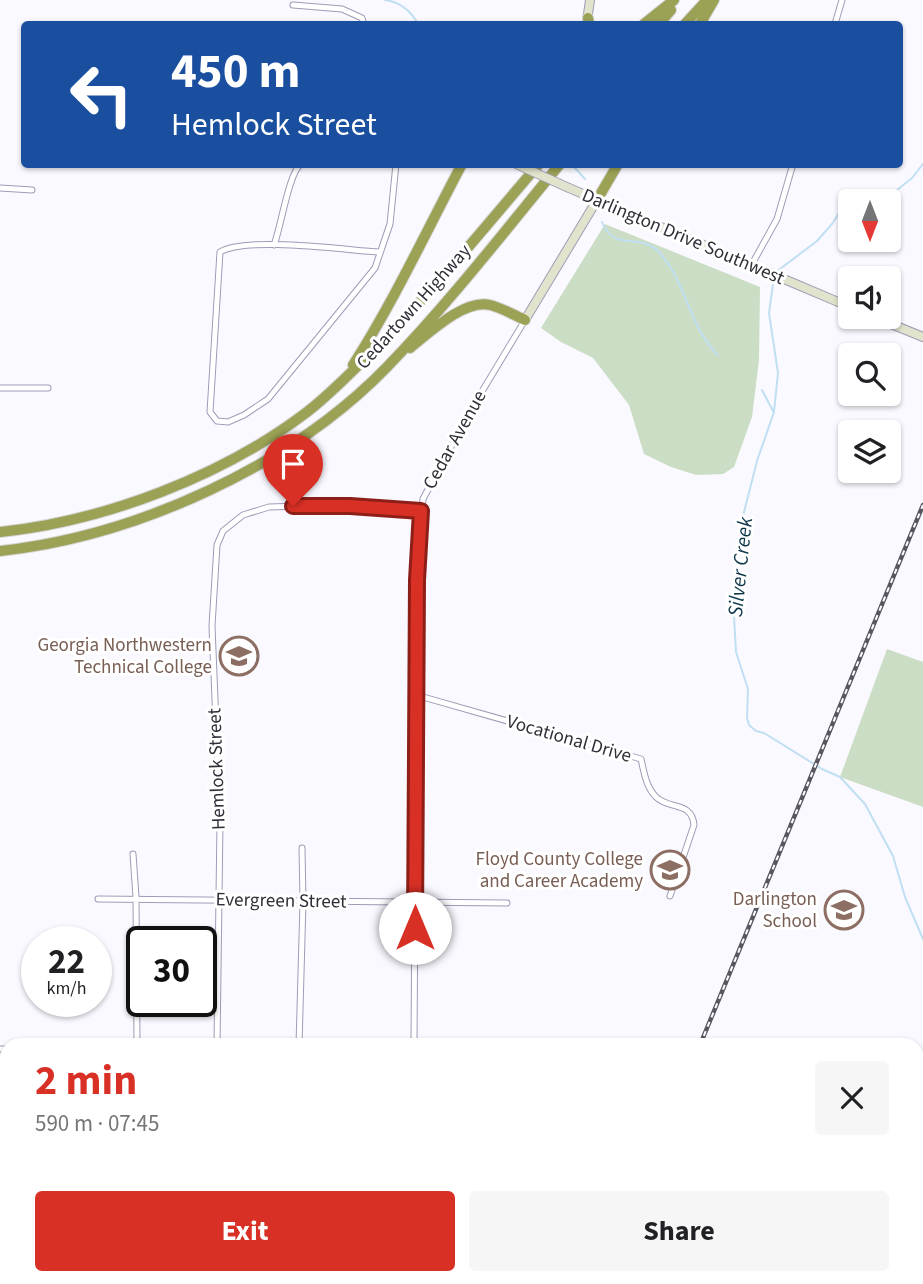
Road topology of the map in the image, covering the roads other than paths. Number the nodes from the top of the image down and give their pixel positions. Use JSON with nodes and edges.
{"nodes":[{"id":1,"x":590,"y":0,"type":"edge"},
{"id":2,"x":674,"y":0,"type":"edge"},
{"id":3,"x":680,"y":0,"type":"edge"},
{"id":4,"x":707,"y":0,"type":"edge"},
{"id":5,"x":714,"y":0,"type":"edge"},
{"id":6,"x":842,"y":0,"type":"edge"},
{"id":7,"x":293,"y":5,"type":"dead end"},
{"id":8,"x":362,"y":21,"type":"edge"},
{"id":9,"x":587,"y":21,"type":"edge"},
{"id":10,"x":648,"y":21,"type":"edge"},
{"id":11,"x":662,"y":21,"type":"edge"},
{"id":12,"x":688,"y":21,"type":"edge"},
{"id":13,"x":702,"y":21,"type":"edge"},
{"id":14,"x":836,"y":21,"type":"edge"},
{"id":15,"x":298,"y":168,"type":"edge"},
{"id":16,"x":396,"y":168,"type":"edge"},
{"id":17,"x":460,"y":168,"type":"edge"},
{"id":18,"x":525,"y":168,"type":"edge"},
{"id":19,"x":536,"y":168,"type":"edge"},
{"id":20,"x":558,"y":168,"type":"edge"},
{"id":21,"x":616,"y":168,"type":"edge"},
{"id":22,"x":792,"y":168,"type":"edge"},
{"id":23,"x":0,"y":188,"type":"edge"},
{"id":24,"x":32,"y":190,"type":"dead end"},
{"id":25,"x":597,"y":200,"type":"junction"},
{"id":26,"x":274,"y":245,"type":"junction"},
{"id":27,"x":379,"y":252,"type":"junction"},
{"id":28,"x":755,"y":267,"type":"junction"},
{"id":29,"x":838,"y":302,"type":"edge"},
{"id":30,"x":525,"y":320,"type":"junction"},
{"id":31,"x":901,"y":328,"type":"edge"},
{"id":32,"x":923,"y":337,"type":"edge"},
{"id":33,"x":386,"y":368,"type":"junction"},
{"id":34,"x":341,"y":382,"type":"junction"},
{"id":35,"x":0,"y":388,"type":"edge"},
{"id":36,"x":48,"y":388,"type":"dead end"},
{"id":37,"x":421,"y":511,"type":"junction"},
{"id":38,"x":0,"y":532,"type":"edge"},
{"id":39,"x":0,"y":551,"type":"edge"},
{"id":40,"x":416,"y":695,"type":"junction"},
{"id":41,"x":302,"y":848,"type":"dead end"},
{"id":42,"x":133,"y":854,"type":"dead end"},
{"id":43,"x":670,"y":896,"type":"dead end"},
{"id":44,"x":136,"y":897,"type":"junction"},
{"id":45,"x":98,"y":899,"type":"dead end"},
{"id":46,"x":219,"y":900,"type":"junction"},
{"id":47,"x":303,"y":902,"type":"junction"},
{"id":48,"x":507,"y":903,"type":"dead end"},
{"id":49,"x":416,"y":904,"type":"junction"},
{"id":50,"x":137,"y":1038,"type":"edge"},
{"id":51,"x":217,"y":1038,"type":"edge"},
{"id":52,"x":299,"y":1038,"type":"edge"},
{"id":53,"x":414,"y":1038,"type":"edge"}],
"edges":[{"from":1,"to":9,"type":"street"},
{"from":2,"to":10,"type":"highway"},
{"from":3,"to":11,"type":"highway"},
{"from":4,"to":12,"type":"highway"},
{"from":5,"to":13,"type":"highway"},
{"from":6,"to":14,"type":"street"},
{"from":7,"to":8,"type":"street"},
{"from":15,"to":26,"type":"street"},
{"from":16,"to":27,"type":"street"},
{"from":17,"to":34,"type":"highway"},
{"from":18,"to":25,"type":"street","name":"Darlington Drive Southwest","bridge":true},
{"from":19,"to":34,"type":"highway","name":"Cedartown Highway"},
{"from":20,"to":33,"type":"highway","name":"Cedartown Highway"},
{"from":21,"to":25,"type":"highway"},
{"from":22,"to":28,"type":"street"},
{"from":23,"to":24,"type":"street"},
{"from":25,"to":28,"type":"street","name":"Darlington Drive Southwest"},
{"from":25,"to":30,"type":"street","name":"Cedar Avenue"},
{"from":26,"to":27,"type":"street"},
{"from":26,"to":27,"type":"street"},
{"from":28,"to":29,"type":"street","name":"Darlington Drive Southwest"},
{"from":30,"to":33,"type":"highway"},
{"from":30,"to":37,"type":"street","name":"Cedar Avenue"},
{"from":31,"to":32,"type":"street"},
{"from":33,"to":39,"type":"highway","name":"Cedartown Highway"},
{"from":34,"to":38,"type":"highway","name":"Cedartown Highway"},
{"from":35,"to":36,"type":"street"},
{"from":37,"to":40,"type":"street","name":"Cedar Avenue"},
{"from":37,"to":46,"type":"street","name":"Hemlock Street"},
{"from":40,"to":43,"type":"street","name":"Vocational Drive"},
{"from":40,"to":49,"type":"street","name":"Cedar Avenue"},
{"from":41,"to":47,"type":"street"},
{"from":42,"to":44,"type":"street"},
{"from":44,"to":45,"type":"street","name":"Evergreen Street"},
{"from":44,"to":46,"type":"street","name":"Evergreen Street"},
{"from":44,"to":50,"type":"street"},
{"from":46,"to":47,"type":"street","name":"Evergreen Street"},
{"from":46,"to":51,"type":"street","name":"Hemlock Street"},
{"from":47,"to":49,"type":"street","name":"Evergreen Street"},
{"from":47,"to":52,"type":"street"},
{"from":48,"to":49,"type":"street","name":"Evergreen Street"},
{"from":49,"to":53,"type":"street","name":"Cedar Avenue"}]}
